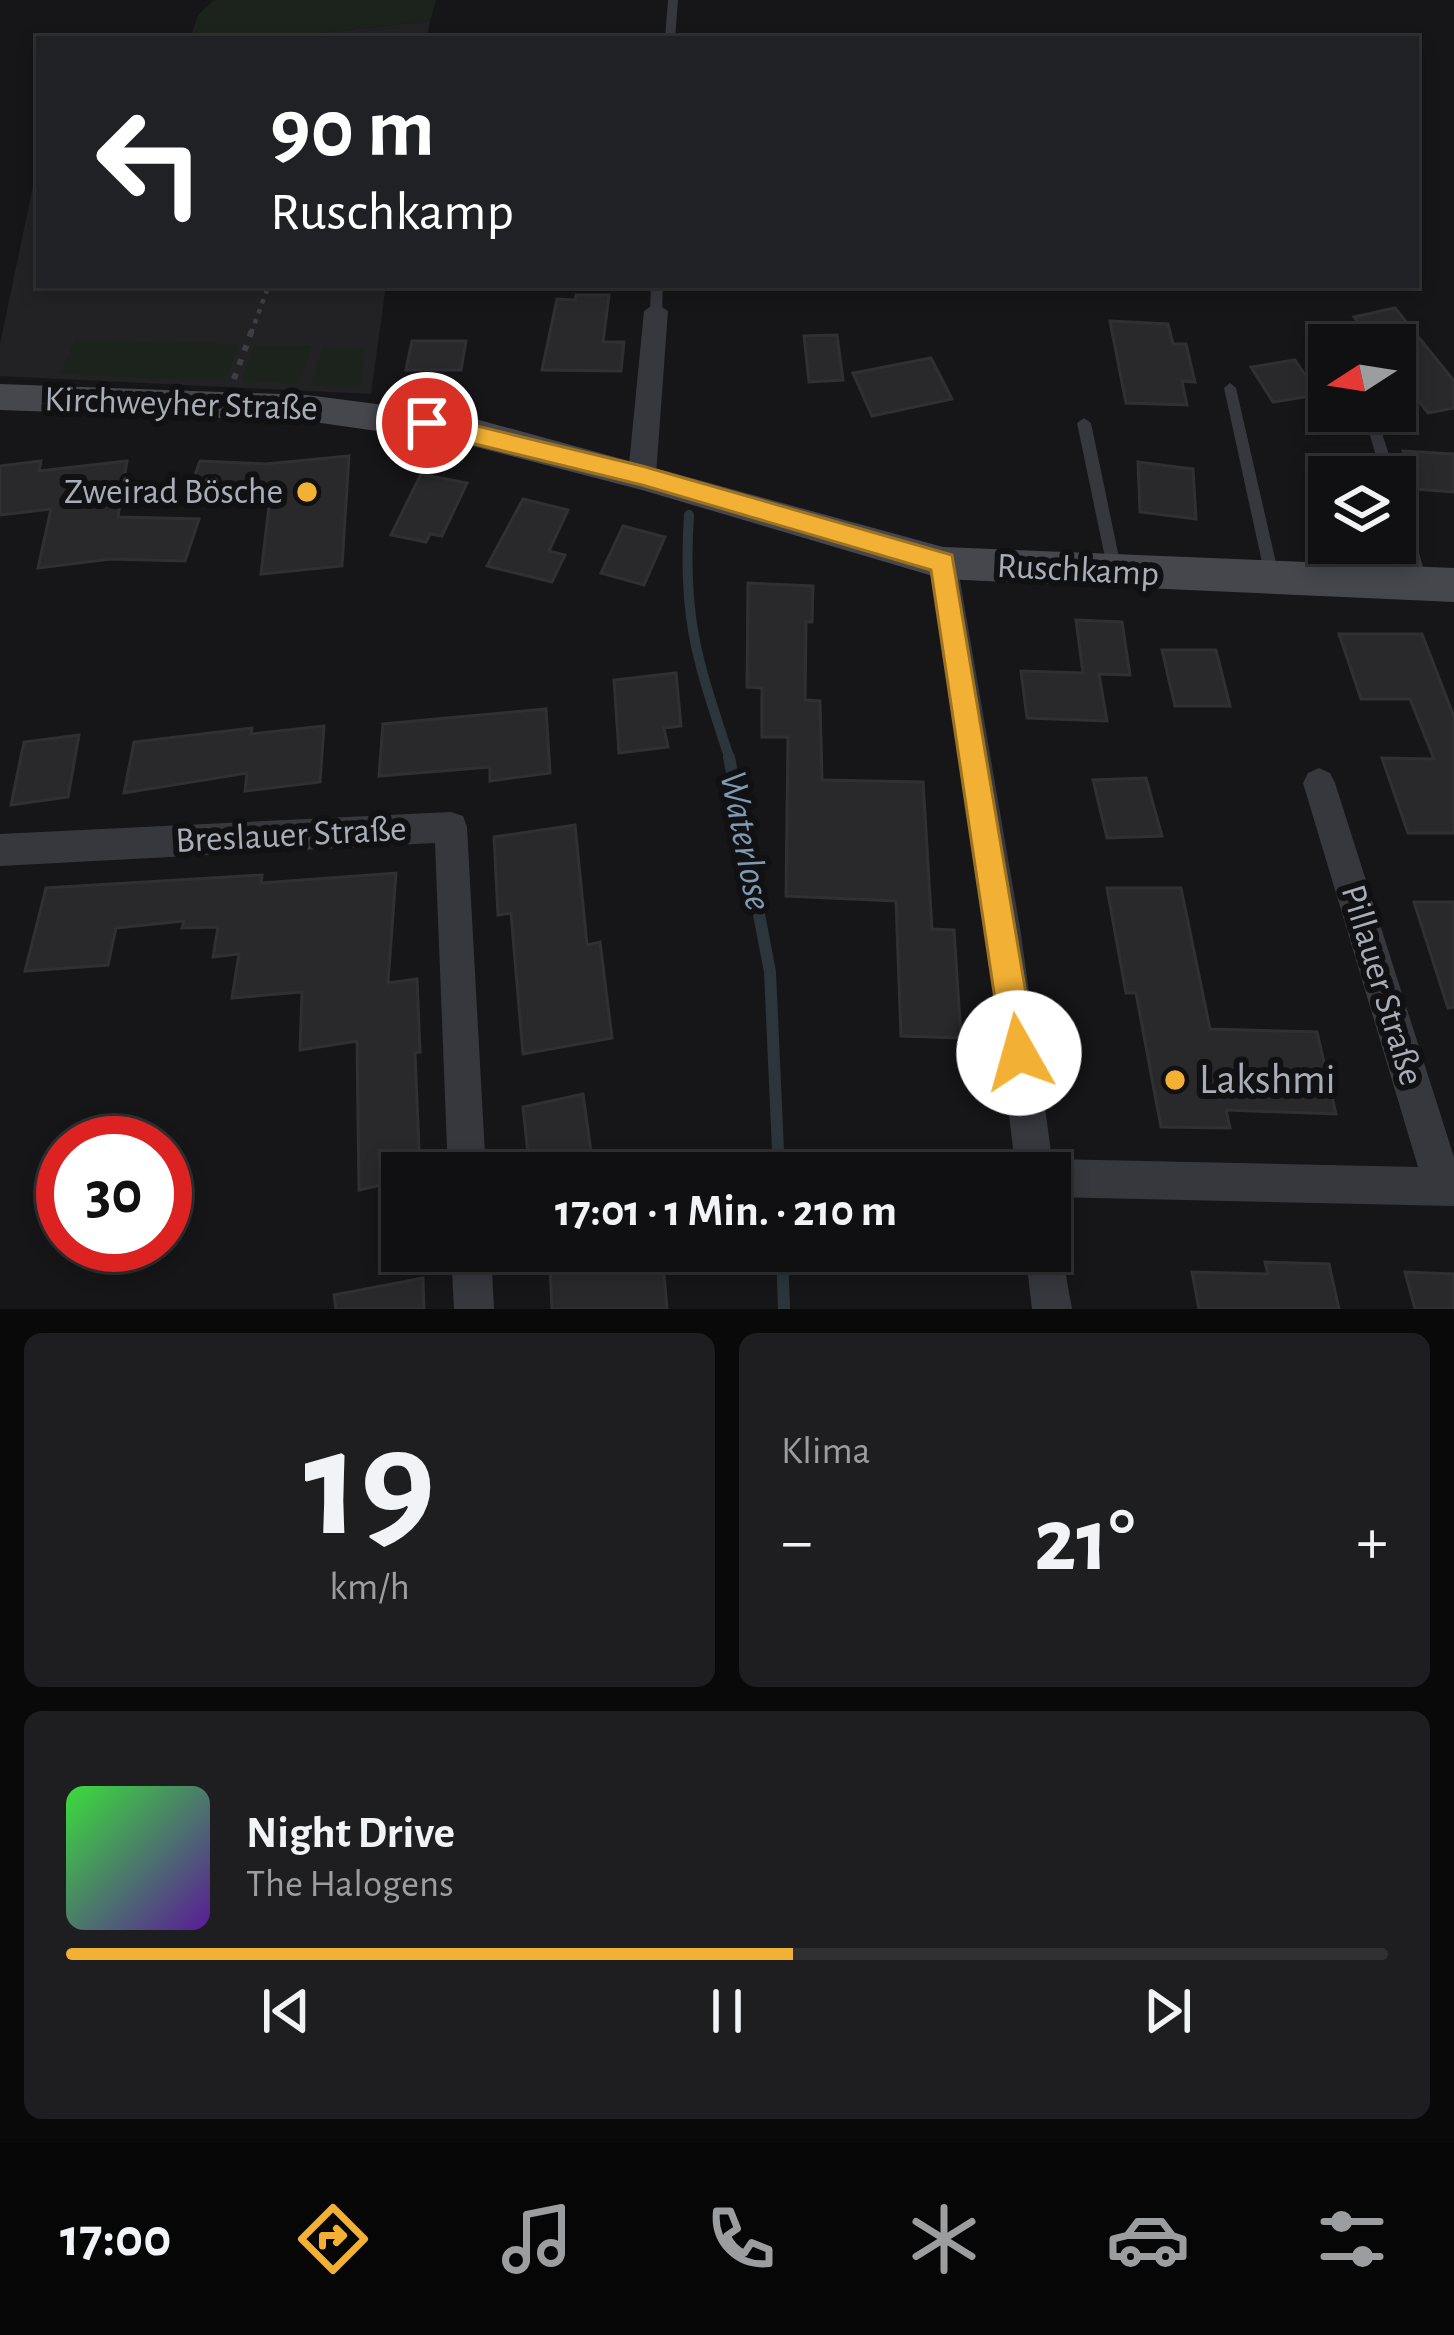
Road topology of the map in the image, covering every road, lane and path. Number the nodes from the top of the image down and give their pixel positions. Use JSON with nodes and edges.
{"nodes":[{"id":1,"x":673,"y":0,"type":"edge"},
{"id":2,"x":670,"y":36,"type":"edge"},
{"id":3,"x":268,"y":288,"type":"edge"},
{"id":4,"x":656,"y":298,"type":"edge"},
{"id":5,"x":1230,"y":388,"type":"dead end"},
{"id":6,"x":0,"y":397,"type":"edge"},
{"id":7,"x":225,"y":405,"type":"junction"},
{"id":8,"x":1084,"y":423,"type":"dead end"},
{"id":9,"x":642,"y":475,"type":"junction"},
{"id":10,"x":1416,"y":539,"type":"edge"},
{"id":11,"x":943,"y":563,"type":"junction"},
{"id":12,"x":1115,"y":572,"type":"junction"},
{"id":13,"x":1272,"y":576,"type":"junction"},
{"id":14,"x":1438,"y":584,"type":"edge"},
{"id":15,"x":1319,"y":783,"type":"dead end"},
{"id":16,"x":0,"y":850,"type":"edge"},
{"id":17,"x":466,"y":1152,"type":"edge"},
{"id":18,"x":1032,"y":1152,"type":"edge"},
{"id":19,"x":1071,"y":1178,"type":"edge"},
{"id":20,"x":1449,"y":1187,"type":"edge"},
{"id":21,"x":472,"y":1272,"type":"edge"},
{"id":22,"x":1048,"y":1272,"type":"edge"},
{"id":23,"x":474,"y":1309,"type":"edge"},
{"id":24,"x":1052,"y":1309,"type":"edge"}],
"edges":[{"from":1,"to":2,"type":"lane"},
{"from":3,"to":7,"type":"path"},
{"from":4,"to":9,"type":"street"},
{"from":5,"to":13,"type":"lane"},
{"from":6,"to":7,"type":"main road","name":"Kirchweyher Straße"},
{"from":7,"to":9,"type":"main road","name":"Kirchweyher Straße"},
{"from":8,"to":12,"type":"lane"},
{"from":9,"to":11,"type":"main road","name":"Ruschkamp"},
{"from":10,"to":14,"type":"lane"},
{"from":11,"to":12,"type":"main road","name":"Ruschkamp"},
{"from":11,"to":18,"type":"street"},
{"from":12,"to":13,"type":"main road","name":"Ruschkamp"},
{"from":13,"to":14,"type":"main road","name":"Ruschkamp"},
{"from":15,"to":20,"type":"street","name":"Pillauer Straße"},
{"from":16,"to":17,"type":"street","name":"Breslauer Straße"},
{"from":19,"to":20,"type":"street"},
{"from":21,"to":23,"type":"street"},
{"from":22,"to":24,"type":"street"}]}
